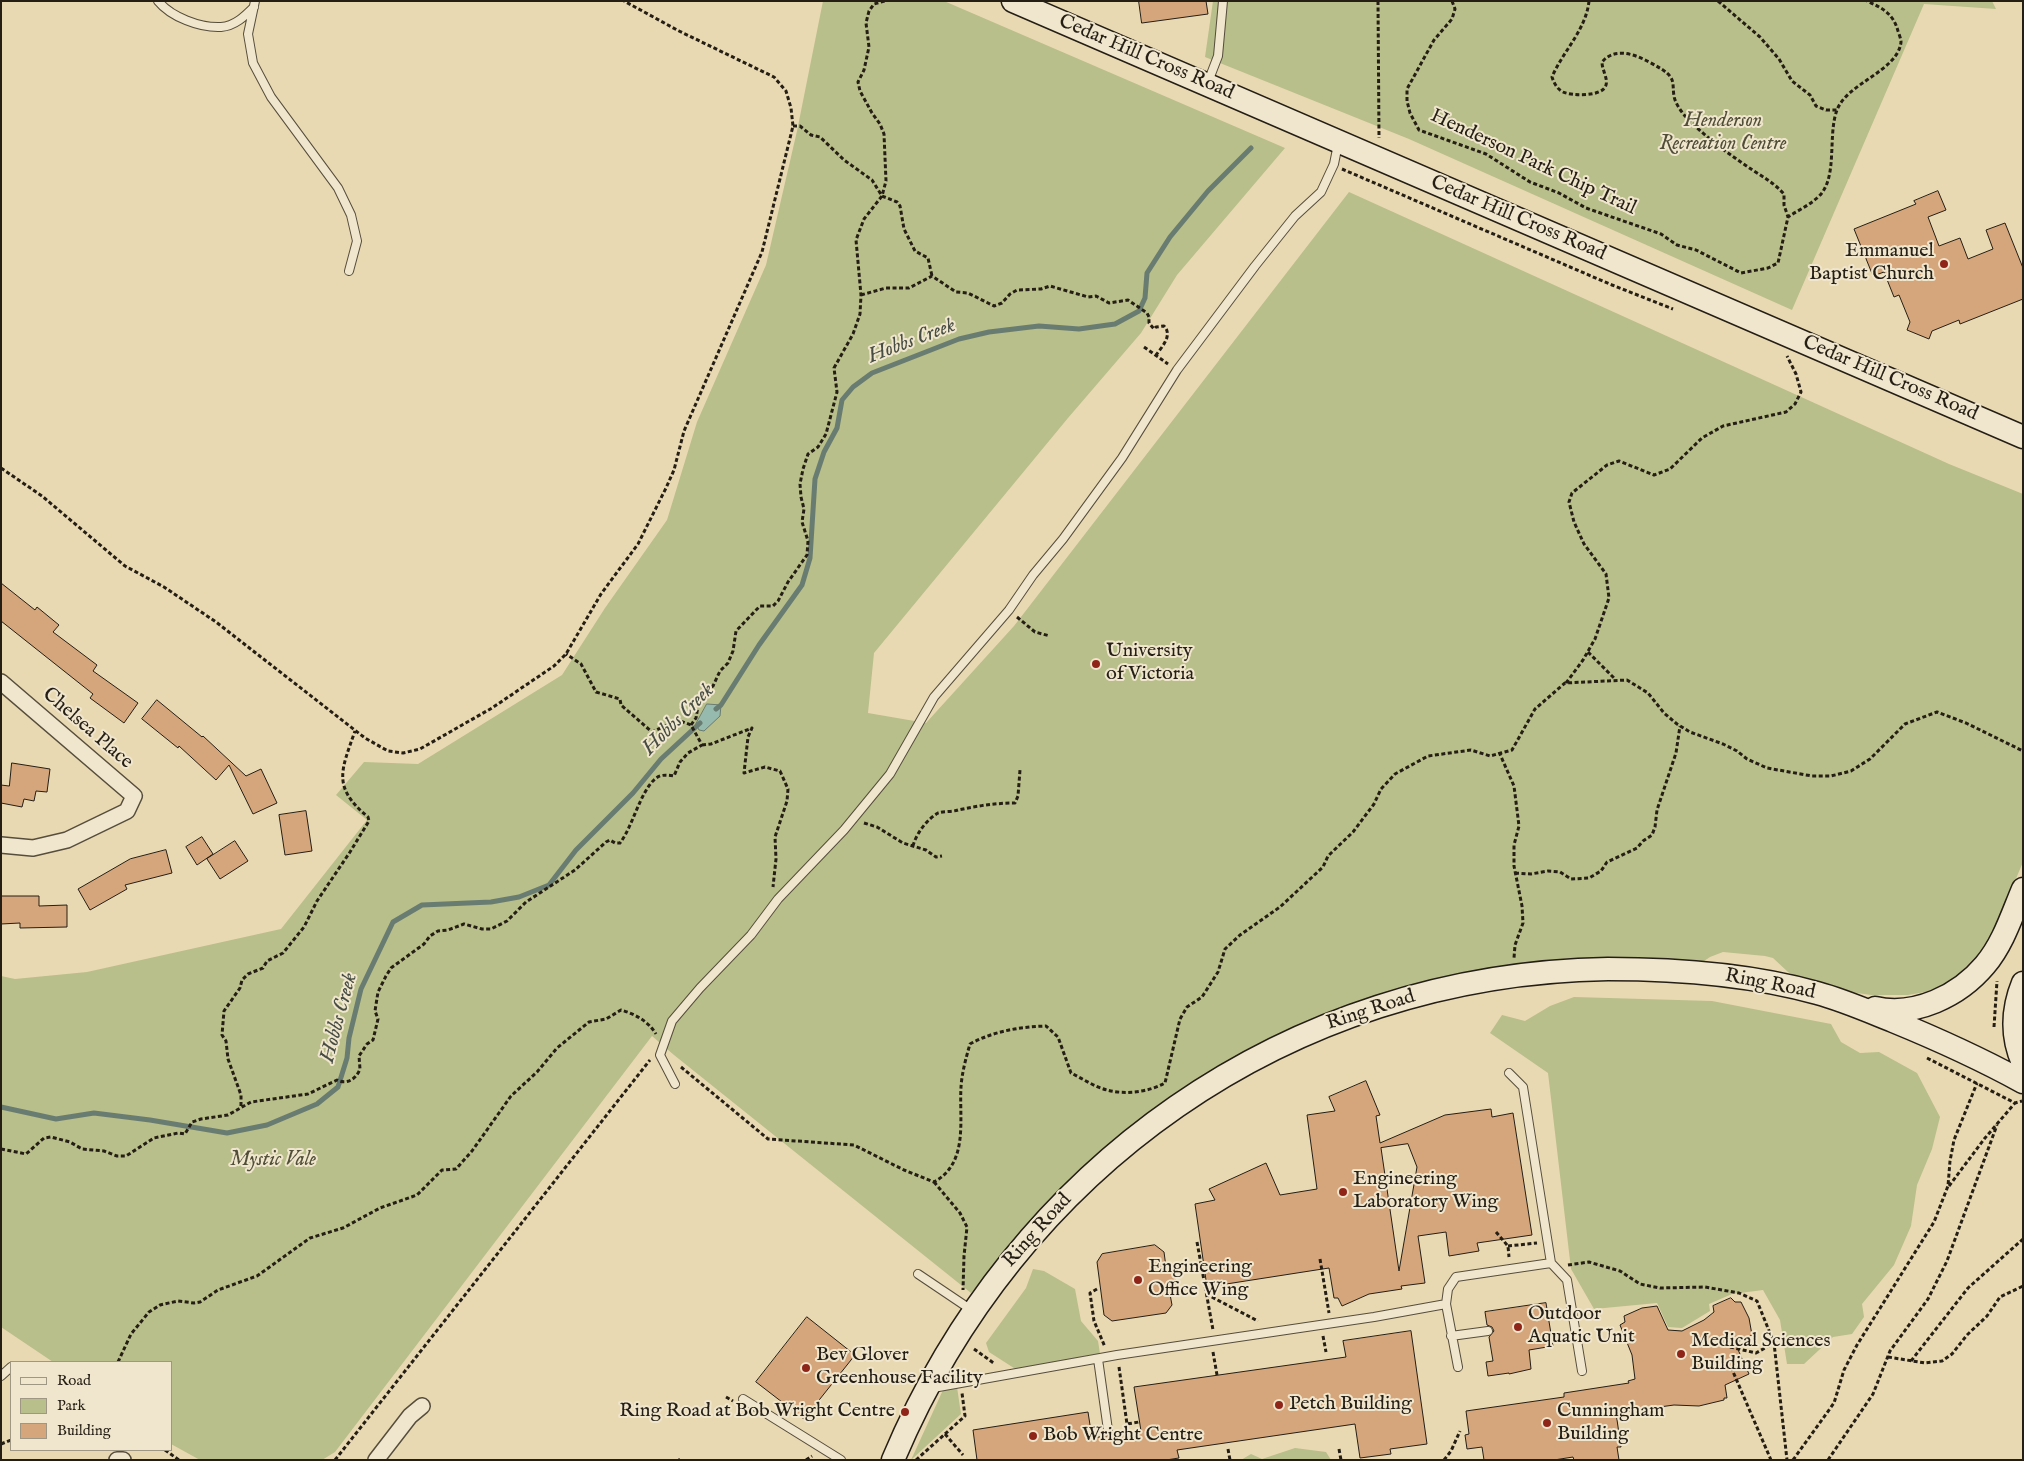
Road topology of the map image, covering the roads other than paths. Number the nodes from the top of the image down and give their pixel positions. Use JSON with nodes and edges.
{"nodes":[{"id":1,"x":158,"y":1,"type":"edge"},
{"id":2,"x":1223,"y":1,"type":"edge"},
{"id":3,"x":1021,"y":3,"type":"edge"},
{"id":4,"x":255,"y":4,"type":"edge"},
{"id":5,"x":1208,"y":84,"type":"junction"},
{"id":6,"x":1339,"y":142,"type":"junction"},
{"id":7,"x":349,"y":271,"type":"dead end"},
{"id":8,"x":2016,"y":434,"type":"edge"},
{"id":9,"x":2023,"y":449,"type":"edge"},
{"id":10,"x":1,"y":682,"type":"edge"},
{"id":11,"x":1,"y":845,"type":"edge"},
{"id":12,"x":2023,"y":889,"type":"edge"},
{"id":13,"x":2023,"y":983,"type":"edge"},
{"id":14,"x":1845,"y":1001,"type":"junction"},
{"id":15,"x":2023,"y":1063,"type":"edge"},
{"id":16,"x":1509,"y":1073,"type":"dead end"},
{"id":17,"x":2023,"y":1082,"type":"edge"},
{"id":18,"x":675,"y":1084,"type":"dead end"},
{"id":19,"x":1551,"y":1263,"type":"junction"},
{"id":20,"x":918,"y":1274,"type":"dead end"},
{"id":21,"x":1446,"y":1304,"type":"junction"},
{"id":22,"x":968,"y":1307,"type":"junction"},
{"id":23,"x":1488,"y":1330,"type":"dead end"},
{"id":24,"x":1451,"y":1336,"type":"junction"},
{"id":25,"x":1098,"y":1359,"type":"junction"},
{"id":26,"x":1458,"y":1367,"type":"dead end"},
{"id":27,"x":1582,"y":1371,"type":"dead end"},
{"id":28,"x":925,"y":1389,"type":"junction"},
{"id":29,"x":743,"y":1399,"type":"dead end"},
{"id":30,"x":422,"y":1406,"type":"dead end"},
{"id":31,"x":1108,"y":1430,"type":"dead end"},
{"id":32,"x":376,"y":1460,"type":"edge"},
{"id":33,"x":840,"y":1460,"type":"edge"},
{"id":34,"x":893,"y":1460,"type":"edge"}],
"edges":[{"from":1,"to":4,"type":"lane"},
{"from":2,"to":5,"type":"lane"},
{"from":3,"to":5,"type":"street","name":"Cedar Hill Cross Road"},
{"from":4,"to":7,"type":"lane"},
{"from":5,"to":6,"type":"street","name":"Cedar Hill Cross Road"},
{"from":6,"to":8,"type":"street","name":"Cedar Hill Cross Road"},
{"from":6,"to":18,"type":"lane"},
{"from":8,"to":9,"type":"street"},
{"from":10,"to":11,"type":"street","name":"Chelsea Place"},
{"from":12,"to":14,"type":"street"},
{"from":13,"to":15,"type":"street"},
{"from":14,"to":17,"type":"street","name":"Ring Road"},
{"from":14,"to":22,"type":"street","name":"Ring Road"},
{"from":16,"to":19,"type":"lane"},
{"from":19,"to":21,"type":"lane"},
{"from":19,"to":27,"type":"lane"},
{"from":20,"to":22,"type":"lane"},
{"from":21,"to":24,"type":"lane"},
{"from":21,"to":25,"type":"lane"},
{"from":22,"to":28,"type":"street","name":"Ring Road"},
{"from":23,"to":24,"type":"lane"},
{"from":24,"to":26,"type":"lane"},
{"from":25,"to":28,"type":"lane"},
{"from":25,"to":31,"type":"lane"},
{"from":28,"to":34,"type":"street","name":"Ring Road"},
{"from":29,"to":33,"type":"lane"},
{"from":30,"to":32,"type":"street"}]}
